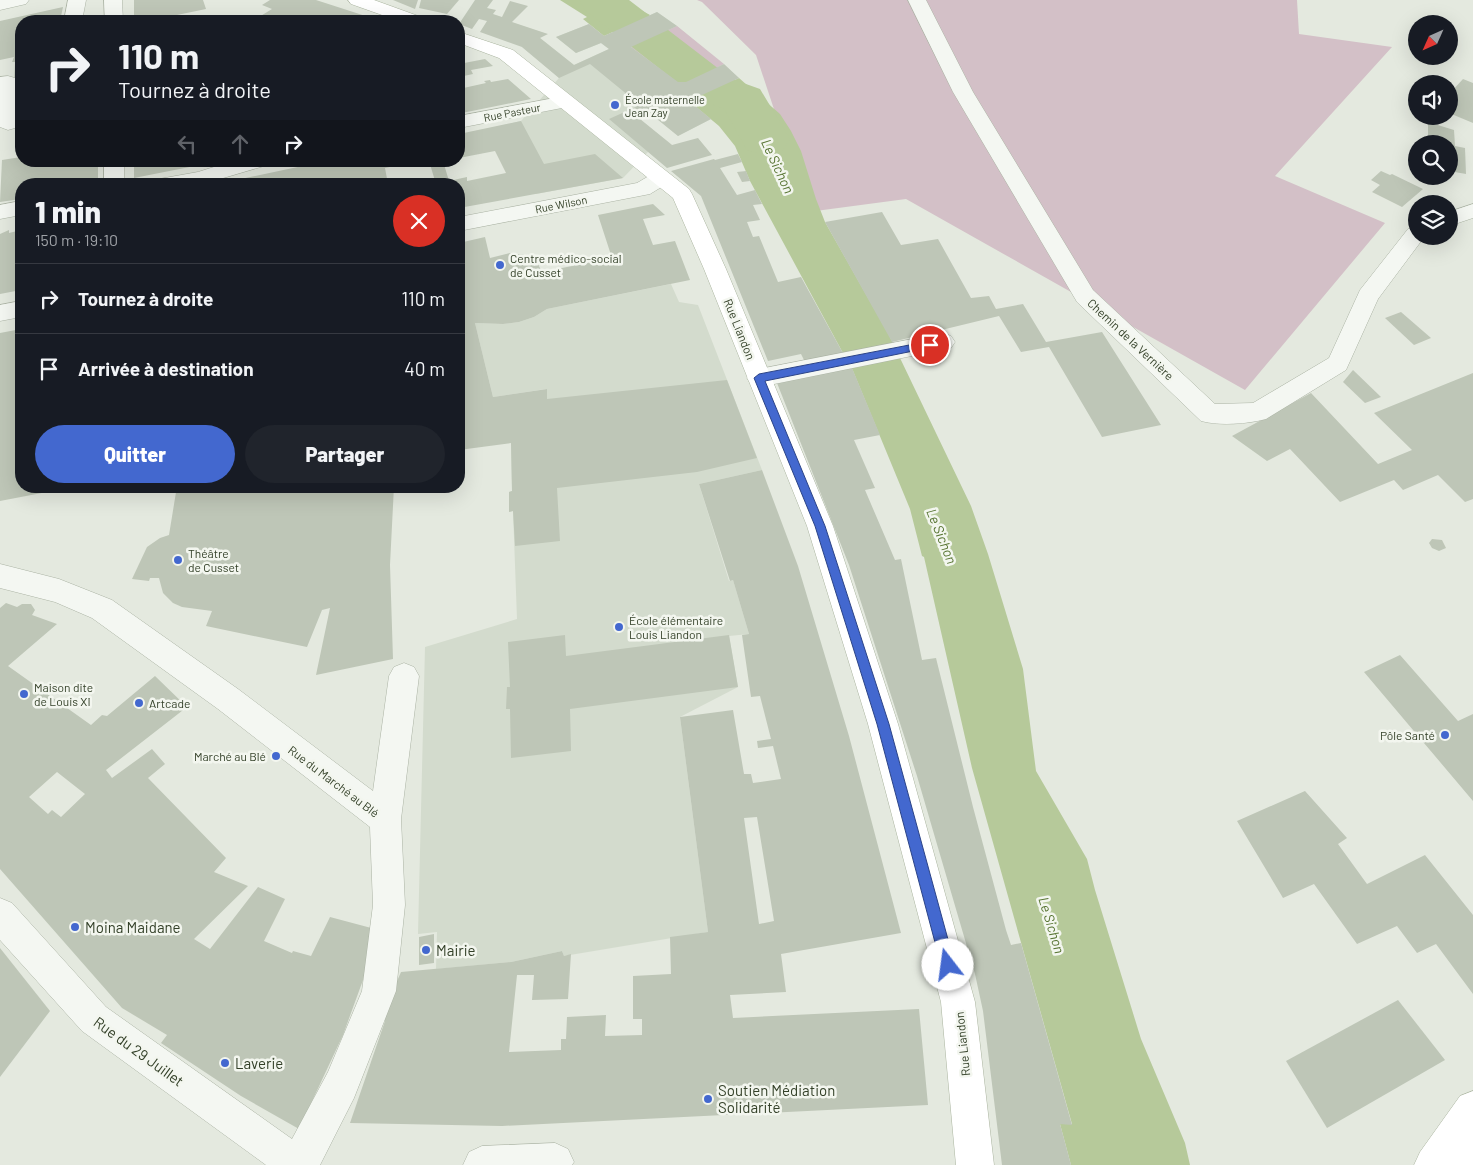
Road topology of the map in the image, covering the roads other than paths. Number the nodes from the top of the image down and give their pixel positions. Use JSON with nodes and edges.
{"nodes":[{"id":1,"x":20,"y":0,"type":"edge"},
{"id":2,"x":77,"y":0,"type":"edge"},
{"id":3,"x":113,"y":0,"type":"edge"},
{"id":4,"x":357,"y":0,"type":"edge"},
{"id":5,"x":917,"y":0,"type":"edge"},
{"id":6,"x":0,"y":5,"type":"edge"},
{"id":7,"x":74,"y":15,"type":"edge"},
{"id":8,"x":114,"y":15,"type":"edge"},
{"id":9,"x":398,"y":15,"type":"edge"},
{"id":10,"x":465,"y":39,"type":"edge"},
{"id":11,"x":0,"y":83,"type":"edge"},
{"id":12,"x":565,"y":102,"type":"junction"},
{"id":13,"x":465,"y":121,"type":"edge"},
{"id":14,"x":14,"y":122,"type":"edge"},
{"id":15,"x":0,"y":145,"type":"edge"},
{"id":16,"x":240,"y":167,"type":"edge"},
{"id":17,"x":209,"y":178,"type":"edge"},
{"id":18,"x":661,"y":178,"type":"junction"},
{"id":19,"x":15,"y":209,"type":"edge"},
{"id":20,"x":1473,"y":211,"type":"edge"},
{"id":21,"x":0,"y":212,"type":"edge"},
{"id":22,"x":1458,"y":216,"type":"edge"},
{"id":23,"x":465,"y":223,"type":"edge"},
{"id":24,"x":1408,"y":244,"type":"edge"},
{"id":25,"x":15,"y":310,"type":"edge"},
{"id":26,"x":0,"y":313,"type":"edge"},
{"id":27,"x":943,"y":342,"type":"dead end"},
{"id":28,"x":759,"y":378,"type":"junction"},
{"id":29,"x":0,"y":576,"type":"edge"},
{"id":30,"x":404,"y":676,"type":"dead end"},
{"id":31,"x":385,"y":819,"type":"junction"},
{"id":32,"x":0,"y":915,"type":"edge"},
{"id":33,"x":1468,"y":1118,"type":"edge"},
{"id":34,"x":555,"y":1162,"type":"dead end"},
{"id":35,"x":297,"y":1165,"type":"edge"},
{"id":36,"x":301,"y":1165,"type":"edge"},
{"id":37,"x":482,"y":1165,"type":"edge"},
{"id":38,"x":975,"y":1165,"type":"edge"},
{"id":39,"x":1433,"y":1165,"type":"edge"},
{"id":40,"x":1467,"y":1165,"type":"edge"}],
"edges":[{"from":1,"to":6,"type":"street"},
{"from":2,"to":7,"type":"street"},
{"from":3,"to":8,"type":"street"},
{"from":4,"to":9,"type":"main road"},
{"from":5,"to":24,"type":"street","name":"Chemin de la Vernière"},
{"from":10,"to":12,"type":"main road","name":"Rue Liandon"},
{"from":11,"to":14,"type":"street"},
{"from":12,"to":13,"type":"street","name":"Rue Pasteur"},
{"from":12,"to":18,"type":"main road","name":"Rue Liandon"},
{"from":14,"to":15,"type":"street"},
{"from":16,"to":17,"type":"street"},
{"from":18,"to":23,"type":"street","name":"Rue Wilson"},
{"from":18,"to":28,"type":"main road","name":"Rue Liandon"},
{"from":19,"to":21,"type":"street"},
{"from":20,"to":22,"type":"street"},
{"from":25,"to":26,"type":"street"},
{"from":27,"to":28,"type":"street"},
{"from":28,"to":38,"type":"main road","name":"Rue Liandon"},
{"from":29,"to":31,"type":"street","name":"Rue du Marché au Blé"},
{"from":30,"to":31,"type":"street"},
{"from":31,"to":36,"type":"street","name":"Rue du Marché au Blé"},
{"from":32,"to":35,"type":"street","name":"Rue du 29 Juillet"},
{"from":33,"to":39,"type":"main road"},
{"from":33,"to":40,"type":"main road"},
{"from":34,"to":37,"type":"street"}]}
